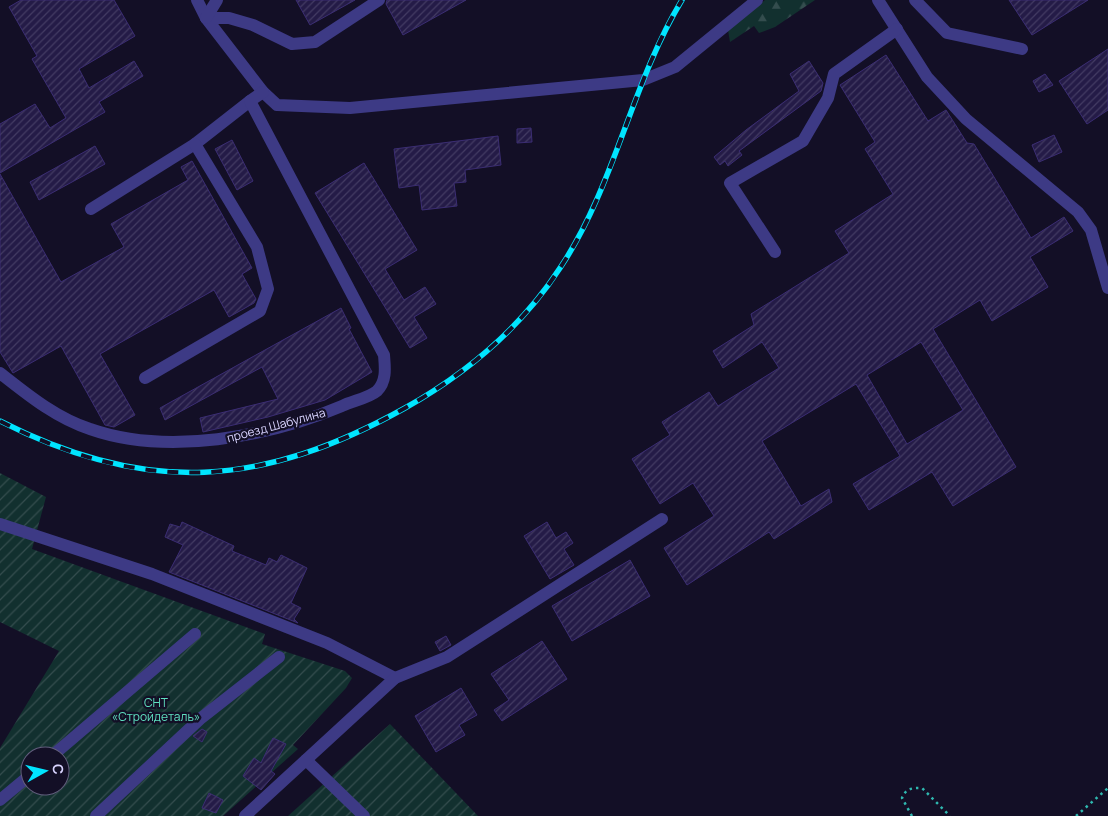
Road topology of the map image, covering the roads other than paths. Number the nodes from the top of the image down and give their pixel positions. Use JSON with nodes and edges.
{"nodes":[{"id":1,"x":197,"y":0,"type":"edge"},
{"id":2,"x":217,"y":0,"type":"edge"},
{"id":3,"x":379,"y":0,"type":"edge"},
{"id":4,"x":757,"y":0,"type":"edge"},
{"id":5,"x":878,"y":0,"type":"edge"},
{"id":6,"x":915,"y":0,"type":"edge"},
{"id":7,"x":206,"y":18,"type":"junction"},
{"id":8,"x":896,"y":29,"type":"junction"},
{"id":9,"x":1022,"y":49,"type":"dead end"},
{"id":10,"x":263,"y":92,"type":"junction"},
{"id":11,"x":250,"y":101,"type":"junction"},
{"id":12,"x":196,"y":144,"type":"junction"},
{"id":13,"x":92,"y":209,"type":"dead end"},
{"id":14,"x":775,"y":252,"type":"dead end"},
{"id":15,"x":1108,"y":288,"type":"edge"},
{"id":16,"x":0,"y":373,"type":"edge"},
{"id":17,"x":144,"y":378,"type":"dead end"},
{"id":18,"x":662,"y":519,"type":"dead end"},
{"id":19,"x":0,"y":524,"type":"edge"},
{"id":20,"x":195,"y":634,"type":"dead end"},
{"id":21,"x":279,"y":656,"type":"dead end"},
{"id":22,"x":395,"y":678,"type":"junction"},
{"id":23,"x":64,"y":746,"type":"edge"},
{"id":24,"x":306,"y":760,"type":"junction"},
{"id":25,"x":20,"y":783,"type":"edge"},
{"id":26,"x":0,"y":800,"type":"edge"},
{"id":27,"x":96,"y":816,"type":"edge"},
{"id":28,"x":245,"y":816,"type":"edge"},
{"id":29,"x":364,"y":816,"type":"edge"}],
"edges":[{"from":1,"to":7,"type":"street"},
{"from":2,"to":7,"type":"street"},
{"from":3,"to":7,"type":"street"},
{"from":4,"to":10,"type":"street"},
{"from":5,"to":8,"type":"street"},
{"from":6,"to":9,"type":"street"},
{"from":7,"to":10,"type":"street"},
{"from":8,"to":14,"type":"street"},
{"from":8,"to":15,"type":"street"},
{"from":10,"to":11,"type":"street"},
{"from":11,"to":12,"type":"street"},
{"from":11,"to":16,"type":"street","name":"проезд Шабулина"},
{"from":12,"to":13,"type":"street"},
{"from":12,"to":17,"type":"street"},
{"from":18,"to":22,"type":"street"},
{"from":19,"to":22,"type":"street"},
{"from":20,"to":23,"type":"street"},
{"from":21,"to":27,"type":"street"},
{"from":22,"to":24,"type":"street"},
{"from":24,"to":28,"type":"street"},
{"from":24,"to":29,"type":"street"},
{"from":25,"to":26,"type":"street"}]}
